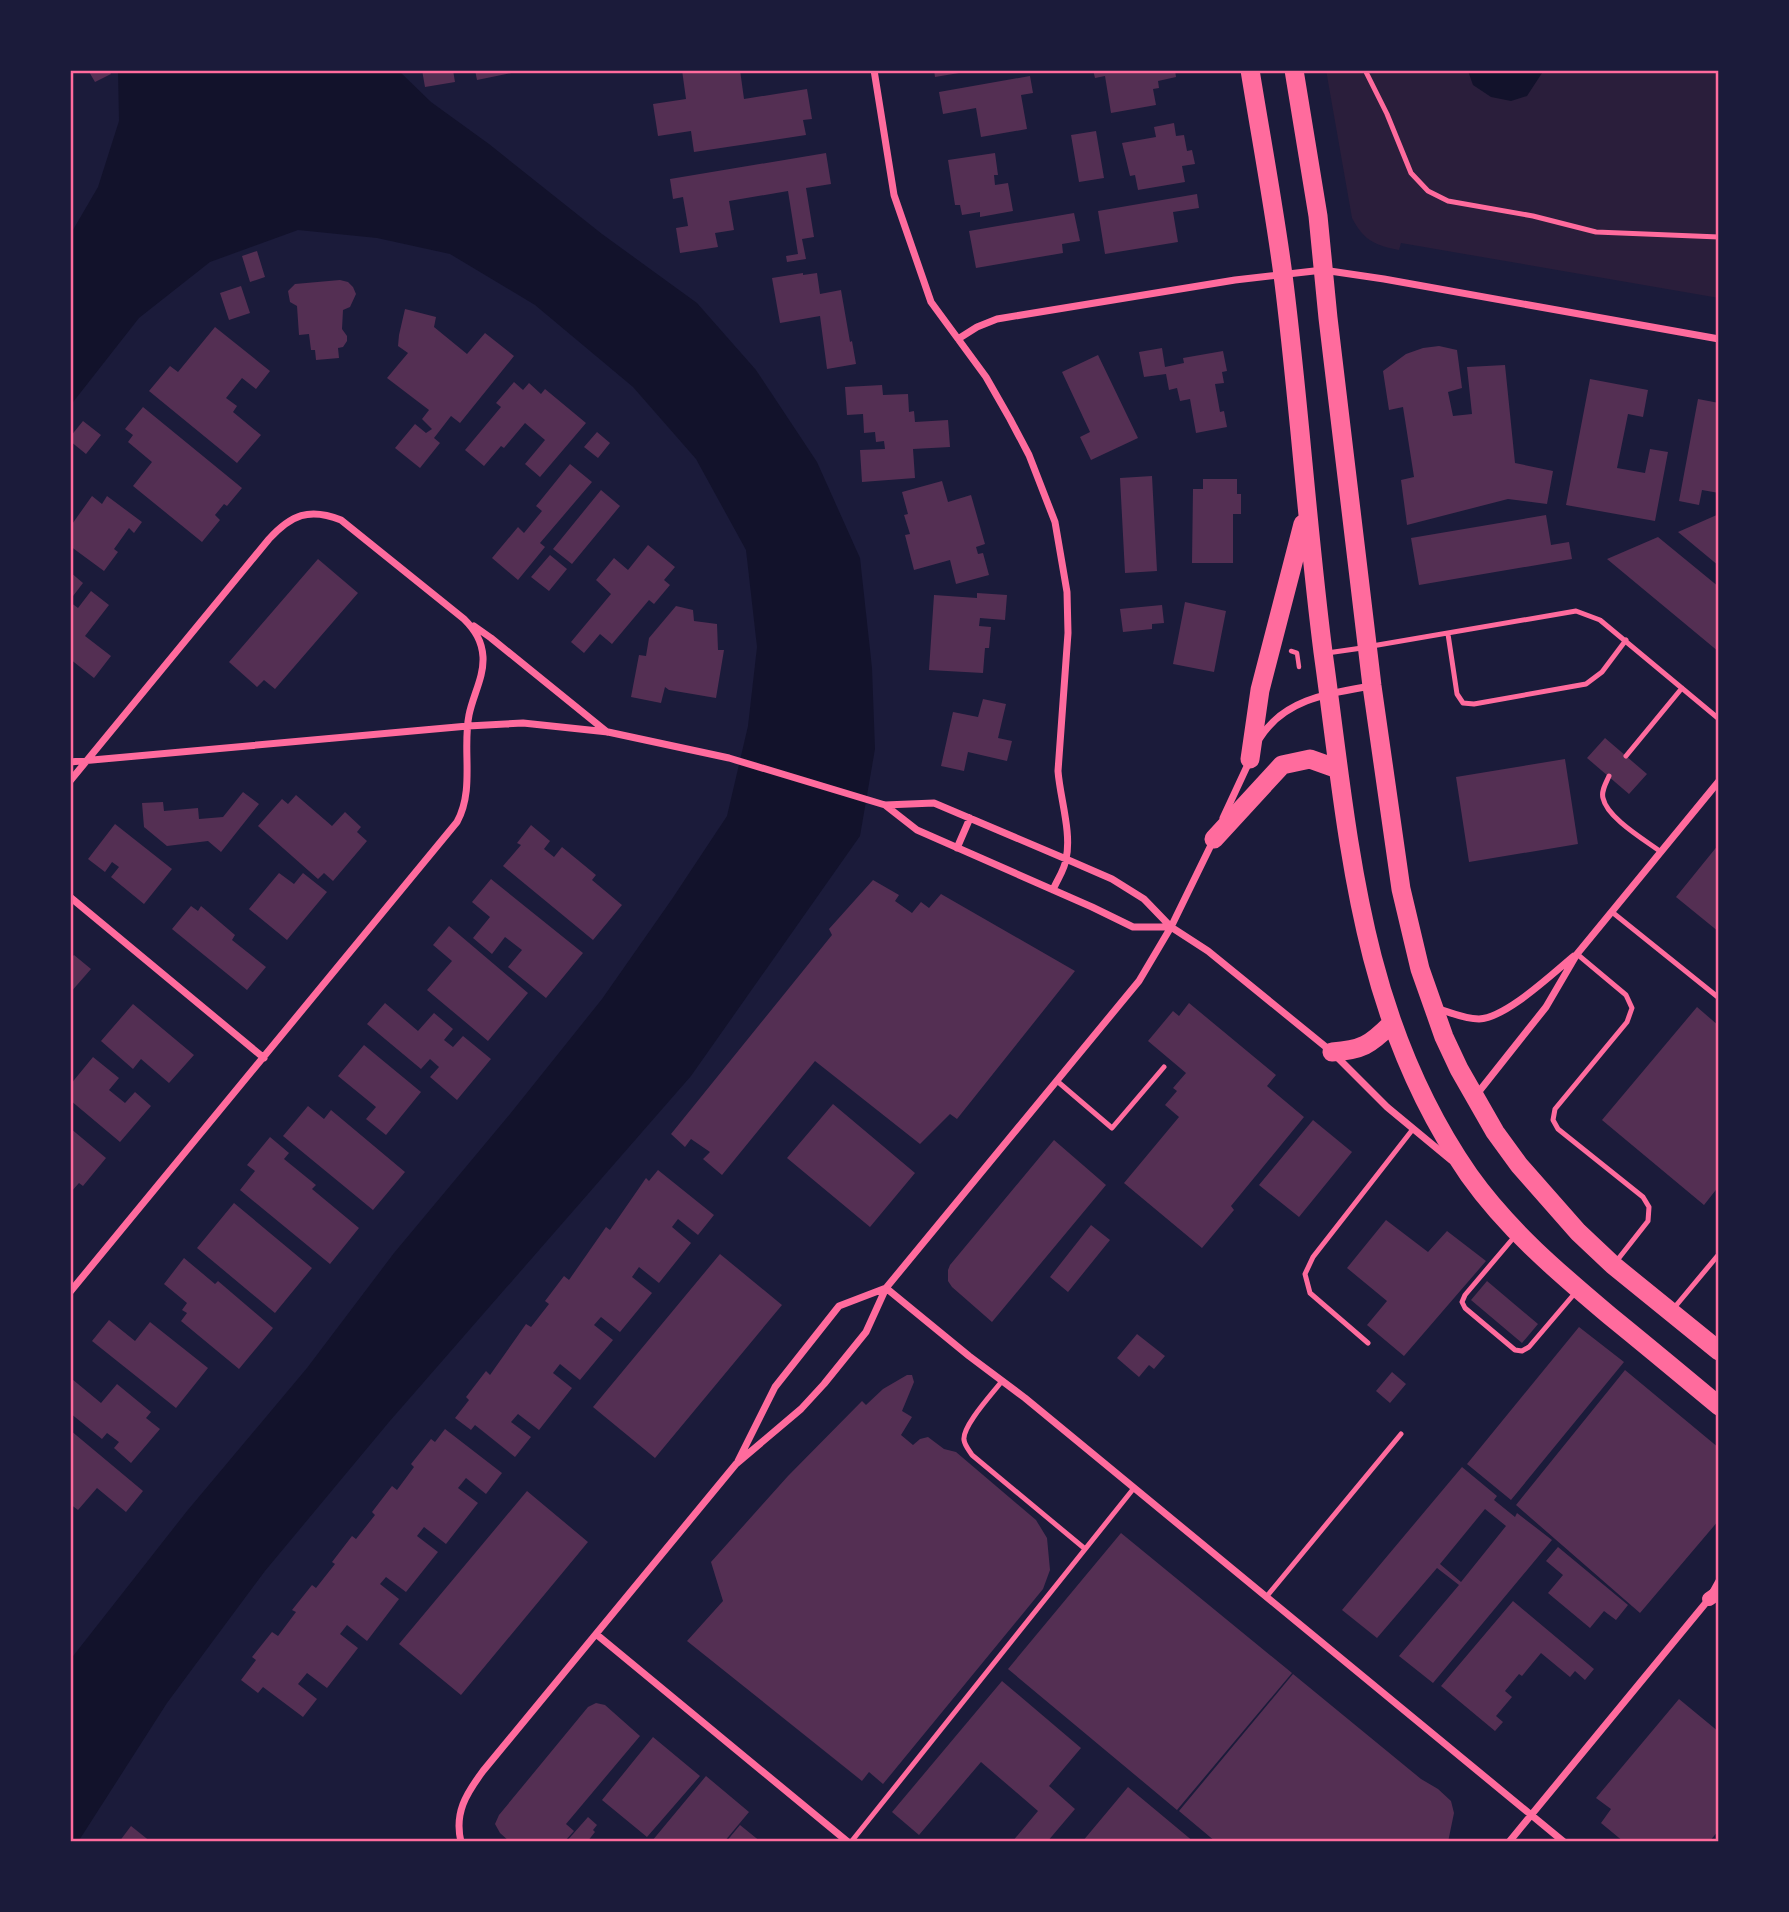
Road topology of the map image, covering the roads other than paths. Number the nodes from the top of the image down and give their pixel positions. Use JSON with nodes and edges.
{"nodes":[{"id":1,"x":874,"y":70,"type":"edge"},
{"id":2,"x":1250,"y":70,"type":"edge"},
{"id":3,"x":1294,"y":70,"type":"edge"},
{"id":4,"x":1365,"y":70,"type":"edge"},
{"id":5,"x":1719,"y":237,"type":"edge"},
{"id":6,"x":1323,"y":270,"type":"junction"},
{"id":7,"x":1283,"y":274,"type":"junction"},
{"id":8,"x":1719,"y":339,"type":"edge"},
{"id":9,"x":958,"y":340,"type":"junction"},
{"id":10,"x":1307,"y":509,"type":"junction"},
{"id":11,"x":464,"y":620,"type":"junction"},
{"id":12,"x":1447,"y":634,"type":"junction"},
{"id":13,"x":1626,"y":640,"type":"junction"},
{"id":14,"x":1367,"y":647,"type":"junction"},
{"id":15,"x":1324,"y":654,"type":"junction"},
{"id":16,"x":1372,"y":686,"type":"junction"},
{"id":17,"x":1682,"y":688,"type":"junction"},
{"id":18,"x":1329,"y":694,"type":"junction"},
{"id":19,"x":1719,"y":719,"type":"edge"},
{"id":20,"x":468,"y":726,"type":"junction"},
{"id":21,"x":608,"y":733,"type":"junction"},
{"id":22,"x":1626,"y":756,"type":"dead end"},
{"id":23,"x":1250,"y":759,"type":"junction"},
{"id":24,"x":88,"y":761,"type":"junction"},
{"id":25,"x":70,"y":762,"type":"edge"},
{"id":26,"x":1338,"y":769,"type":"junction"},
{"id":27,"x":1609,"y":776,"type":"dead end"},
{"id":28,"x":70,"y":781,"type":"edge"},
{"id":29,"x":1719,"y":781,"type":"edge"},
{"id":30,"x":885,"y":805,"type":"junction"},
{"id":31,"x":970,"y":818,"type":"junction"},
{"id":32,"x":1214,"y":839,"type":"junction"},
{"id":33,"x":957,"y":848,"type":"junction"},
{"id":34,"x":1661,"y":852,"type":"junction"},
{"id":35,"x":1066,"y":859,"type":"junction"},
{"id":36,"x":1053,"y":890,"type":"junction"},
{"id":37,"x":70,"y":897,"type":"edge"},
{"id":38,"x":1612,"y":912,"type":"junction"},
{"id":39,"x":1171,"y":928,"type":"junction"},
{"id":40,"x":1577,"y":954,"type":"junction"},
{"id":41,"x":1719,"y":998,"type":"edge"},
{"id":42,"x":1432,"y":1007,"type":"junction"},
{"id":43,"x":1391,"y":1024,"type":"junction"},
{"id":44,"x":1332,"y":1052,"type":"junction"},
{"id":45,"x":264,"y":1058,"type":"junction"},
{"id":46,"x":1164,"y":1067,"type":"dead end"},
{"id":47,"x":1057,"y":1081,"type":"junction"},
{"id":48,"x":1475,"y":1097,"type":"junction"},
{"id":49,"x":1413,"y":1129,"type":"junction"},
{"id":50,"x":1469,"y":1174,"type":"junction"},
{"id":51,"x":1517,"y":1234,"type":"junction"},
{"id":52,"x":1719,"y":1254,"type":"edge"},
{"id":53,"x":1614,"y":1265,"type":"junction"},
{"id":54,"x":886,"y":1288,"type":"junction"},
{"id":55,"x":1578,"y":1289,"type":"junction"},
{"id":56,"x":70,"y":1292,"type":"edge"},
{"id":57,"x":1671,"y":1312,"type":"junction"},
{"id":58,"x":1367,"y":1343,"type":"dead end"},
{"id":59,"x":1719,"y":1350,"type":"edge"},
{"id":60,"x":1002,"y":1381,"type":"junction"},
{"id":61,"x":1719,"y":1406,"type":"edge"},
{"id":62,"x":1401,"y":1434,"type":"dead end"},
{"id":63,"x":736,"y":1464,"type":"junction"},
{"id":64,"x":1134,"y":1488,"type":"junction"},
{"id":65,"x":1084,"y":1548,"type":"junction"},
{"id":66,"x":1719,"y":1581,"type":"edge"},
{"id":67,"x":1267,"y":1596,"type":"junction"},
{"id":68,"x":1714,"y":1596,"type":"edge"},
{"id":69,"x":596,"y":1634,"type":"junction"},
{"id":70,"x":1532,"y":1815,"type":"junction"},
{"id":71,"x":461,"y":1842,"type":"edge"},
{"id":72,"x":850,"y":1842,"type":"edge"},
{"id":73,"x":1509,"y":1842,"type":"edge"},
{"id":74,"x":1564,"y":1842,"type":"edge"}],
"edges":[{"from":1,"to":9,"type":"street"},
{"from":2,"to":7,"type":"highway"},
{"from":3,"to":6,"type":"highway"},
{"from":4,"to":5,"type":"lane"},
{"from":6,"to":7,"type":"street"},
{"from":6,"to":8,"type":"street"},
{"from":6,"to":14,"type":"highway"},
{"from":7,"to":9,"type":"street"},
{"from":7,"to":10,"type":"highway"},
{"from":9,"to":35,"type":"street"},
{"from":10,"to":15,"type":"highway"},
{"from":10,"to":23,"type":"highway"},
{"from":11,"to":20,"type":"street"},
{"from":11,"to":21,"type":"street"},
{"from":11,"to":24,"type":"street"},
{"from":12,"to":13,"type":"lane"},
{"from":12,"to":13,"type":"lane"},
{"from":12,"to":14,"type":"lane"},
{"from":13,"to":17,"type":"lane"},
{"from":14,"to":15,"type":"lane"},
{"from":14,"to":16,"type":"highway"},
{"from":15,"to":18,"type":"highway"},
{"from":16,"to":18,"type":"street"},
{"from":16,"to":42,"type":"highway"},
{"from":17,"to":19,"type":"lane"},
{"from":17,"to":22,"type":"lane"},
{"from":18,"to":23,"type":"street"},
{"from":18,"to":26,"type":"highway"},
{"from":20,"to":21,"type":"street"},
{"from":20,"to":24,"type":"street"},
{"from":20,"to":45,"type":"street"},
{"from":21,"to":30,"type":"street"},
{"from":23,"to":32,"type":"street"},
{"from":24,"to":25,"type":"street"},
{"from":24,"to":28,"type":"street"},
{"from":26,"to":32,"type":"highway"},
{"from":26,"to":43,"type":"highway"},
{"from":27,"to":34,"type":"lane"},
{"from":29,"to":34,"type":"street"},
{"from":30,"to":31,"type":"street"},
{"from":30,"to":33,"type":"street"},
{"from":31,"to":33,"type":"street"},
{"from":31,"to":35,"type":"street"},
{"from":32,"to":39,"type":"street"},
{"from":33,"to":36,"type":"street"},
{"from":34,"to":38,"type":"street"},
{"from":35,"to":36,"type":"street"},
{"from":35,"to":39,"type":"street"},
{"from":36,"to":39,"type":"street"},
{"from":37,"to":45,"type":"street"},
{"from":38,"to":40,"type":"street"},
{"from":38,"to":41,"type":"lane"},
{"from":39,"to":44,"type":"street"},
{"from":39,"to":47,"type":"street"},
{"from":40,"to":42,"type":"street"},
{"from":40,"to":48,"type":"street"},
{"from":40,"to":53,"type":"lane"},
{"from":42,"to":48,"type":"highway"},
{"from":43,"to":44,"type":"highway"},
{"from":43,"to":50,"type":"highway"},
{"from":44,"to":49,"type":"street"},
{"from":45,"to":56,"type":"street"},
{"from":46,"to":47,"type":"lane"},
{"from":47,"to":54,"type":"street"},
{"from":48,"to":53,"type":"highway"},
{"from":49,"to":50,"type":"street"},
{"from":49,"to":58,"type":"lane"},
{"from":50,"to":51,"type":"highway"},
{"from":51,"to":55,"type":"highway"},
{"from":51,"to":55,"type":"lane"},
{"from":52,"to":57,"type":"lane"},
{"from":53,"to":57,"type":"highway"},
{"from":54,"to":60,"type":"street"},
{"from":54,"to":63,"type":"street"},
{"from":54,"to":63,"type":"street"},
{"from":55,"to":61,"type":"highway"},
{"from":57,"to":59,"type":"highway"},
{"from":60,"to":64,"type":"street"},
{"from":60,"to":65,"type":"lane"},
{"from":62,"to":67,"type":"lane"},
{"from":63,"to":69,"type":"street"},
{"from":64,"to":65,"type":"lane"},
{"from":64,"to":67,"type":"street"},
{"from":65,"to":72,"type":"lane"},
{"from":66,"to":68,"type":"street"},
{"from":67,"to":70,"type":"street"},
{"from":68,"to":70,"type":"street"},
{"from":69,"to":71,"type":"street"},
{"from":69,"to":72,"type":"street"},
{"from":70,"to":73,"type":"street"},
{"from":70,"to":74,"type":"street"}]}
